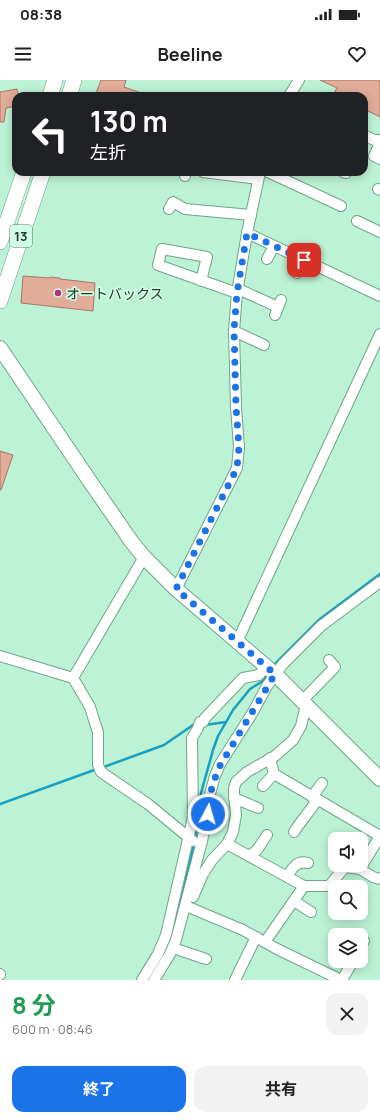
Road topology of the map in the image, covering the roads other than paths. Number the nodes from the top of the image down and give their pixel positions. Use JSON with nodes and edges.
{"nodes":[{"id":1,"x":55,"y":80,"type":"edge"},
{"id":2,"x":74,"y":80,"type":"edge"},
{"id":3,"x":299,"y":80,"type":"edge"},
{"id":4,"x":51,"y":92,"type":"edge"},
{"id":5,"x":70,"y":92,"type":"edge"},
{"id":6,"x":292,"y":92,"type":"edge"},
{"id":7,"x":368,"y":137,"type":"edge"},
{"id":8,"x":380,"y":142,"type":"edge"},
{"id":9,"x":380,"y":159,"type":"edge"},
{"id":10,"x":23,"y":176,"type":"edge"},
{"id":11,"x":42,"y":176,"type":"edge"},
{"id":12,"x":259,"y":176,"type":"edge"},
{"id":13,"x":277,"y":176,"type":"edge"},
{"id":14,"x":341,"y":206,"type":"dead end"},
{"id":15,"x":169,"y":209,"type":"dead end"},
{"id":16,"x":251,"y":215,"type":"junction"},
{"id":17,"x":357,"y":221,"type":"dead end"},
{"id":18,"x":380,"y":232,"type":"edge"},
{"id":19,"x":247,"y":233,"type":"junction"},
{"id":20,"x":0,"y":242,"type":"edge"},
{"id":21,"x":274,"y":246,"type":"junction"},
{"id":22,"x":267,"y":258,"type":"dead end"},
{"id":23,"x":304,"y":260,"type":"junction"},
{"id":24,"x":297,"y":273,"type":"dead end"},
{"id":25,"x":201,"y":281,"type":"junction"},
{"id":26,"x":237,"y":291,"type":"junction"},
{"id":27,"x":380,"y":296,"type":"edge"},
{"id":28,"x":0,"y":301,"type":"edge"},
{"id":29,"x":278,"y":307,"type":"dead end"},
{"id":30,"x":234,"y":330,"type":"junction"},
{"id":31,"x":380,"y":334,"type":"edge"},
{"id":32,"x":264,"y":345,"type":"dead end"},
{"id":33,"x":0,"y":348,"type":"edge"},
{"id":34,"x":144,"y":557,"type":"junction"},
{"id":35,"x":380,"y":582,"type":"edge"},
{"id":36,"x":176,"y":589,"type":"junction"},
{"id":37,"x":237,"y":642,"type":"junction"},
{"id":38,"x":0,"y":656,"type":"edge"},
{"id":39,"x":329,"y":660,"type":"dead end"},
{"id":40,"x":270,"y":670,"type":"junction"},
{"id":41,"x":73,"y":678,"type":"junction"},
{"id":42,"x":304,"y":703,"type":"junction"},
{"id":43,"x":270,"y":758,"type":"junction"},
{"id":44,"x":274,"y":774,"type":"junction"},
{"id":45,"x":380,"y":779,"type":"edge"},
{"id":46,"x":322,"y":783,"type":"dead end"},
{"id":47,"x":263,"y":786,"type":"dead end"},
{"id":48,"x":234,"y":798,"type":"junction"},
{"id":49,"x":315,"y":798,"type":"junction"},
{"id":50,"x":258,"y":808,"type":"dead end"},
{"id":51,"x":294,"y":832,"type":"dead end"},
{"id":52,"x":267,"y":835,"type":"dead end"},
{"id":53,"x":380,"y":836,"type":"edge"},
{"id":54,"x":195,"y":842,"type":"junction"},
{"id":55,"x":227,"y":844,"type":"junction"},
{"id":56,"x":249,"y":856,"type":"junction"},
{"id":57,"x":368,"y":856,"type":"edge"},
{"id":58,"x":308,"y":863,"type":"dead end"},
{"id":59,"x":341,"y":872,"type":"edge"},
{"id":60,"x":365,"y":872,"type":"edge"},
{"id":61,"x":287,"y":877,"type":"junction"},
{"id":62,"x":380,"y":879,"type":"edge"},
{"id":63,"x":304,"y":886,"type":"junction"},
{"id":64,"x":294,"y":902,"type":"junction"},
{"id":65,"x":188,"y":906,"type":"junction"},
{"id":66,"x":311,"y":912,"type":"dead end"},
{"id":67,"x":256,"y":937,"type":"junction"},
{"id":68,"x":265,"y":942,"type":"junction"},
{"id":69,"x":173,"y":948,"type":"junction"},
{"id":70,"x":206,"y":959,"type":"dead end"},
{"id":71,"x":349,"y":968,"type":"edge"},
{"id":72,"x":326,"y":977,"type":"edge"},
{"id":73,"x":142,"y":980,"type":"edge"},
{"id":74,"x":154,"y":980,"type":"edge"},
{"id":75,"x":235,"y":980,"type":"edge"},
{"id":76,"x":342,"y":980,"type":"edge"}],
"edges":[{"from":1,"to":4,"type":"main road"},
{"from":2,"to":5,"type":"main road"},
{"from":3,"to":6,"type":"street"},
{"from":7,"to":8,"type":"street"},
{"from":8,"to":9,"type":"street"},
{"from":10,"to":20,"type":"main road","number":"13"},
{"from":11,"to":28,"type":"main road","number":"13"},
{"from":12,"to":16,"type":"street"},
{"from":13,"to":14,"type":"street"},
{"from":15,"to":16,"type":"street"},
{"from":16,"to":19,"type":"street"},
{"from":17,"to":18,"type":"street"},
{"from":19,"to":21,"type":"street"},
{"from":19,"to":26,"type":"street"},
{"from":21,"to":22,"type":"street"},
{"from":21,"to":23,"type":"street"},
{"from":23,"to":24,"type":"street"},
{"from":23,"to":27,"type":"street"},
{"from":25,"to":25,"type":"street"},
{"from":25,"to":26,"type":"street"},
{"from":26,"to":29,"type":"street"},
{"from":26,"to":30,"type":"street"},
{"from":30,"to":32,"type":"street"},
{"from":30,"to":36,"type":"street"},
{"from":31,"to":37,"type":"street"},
{"from":33,"to":34,"type":"street"},
{"from":34,"to":36,"type":"street"},
{"from":34,"to":41,"type":"street"},
{"from":35,"to":40,"type":"street"},
{"from":36,"to":37,"type":"street"},
{"from":37,"to":40,"type":"street"},
{"from":38,"to":41,"type":"street"},
{"from":39,"to":42,"type":"street"},
{"from":40,"to":42,"type":"street"},
{"from":40,"to":54,"type":"street"},
{"from":40,"to":54,"type":"street"},
{"from":41,"to":54,"type":"street"},
{"from":42,"to":43,"type":"street"},
{"from":42,"to":45,"type":"street"},
{"from":43,"to":44,"type":"street"},
{"from":43,"to":48,"type":"street"},
{"from":44,"to":47,"type":"street"},
{"from":44,"to":49,"type":"street"},
{"from":46,"to":49,"type":"street"},
{"from":48,"to":50,"type":"street"},
{"from":48,"to":55,"type":"street"},
{"from":49,"to":51,"type":"street"},
{"from":49,"to":53,"type":"street"},
{"from":52,"to":56,"type":"street"},
{"from":53,"to":57,"type":"street"},
{"from":54,"to":65,"type":"street"},
{"from":54,"to":73,"type":"street"},
{"from":55,"to":56,"type":"street"},
{"from":55,"to":65,"type":"street"},
{"from":56,"to":61,"type":"street"},
{"from":58,"to":61,"type":"street"},
{"from":59,"to":63,"type":"street"},
{"from":60,"to":62,"type":"street"},
{"from":61,"to":63,"type":"street"},
{"from":63,"to":64,"type":"street"},
{"from":64,"to":66,"type":"street"},
{"from":64,"to":68,"type":"street"},
{"from":65,"to":67,"type":"street"},
{"from":65,"to":69,"type":"street"},
{"from":67,"to":68,"type":"street"},
{"from":67,"to":75,"type":"street"},
{"from":68,"to":72,"type":"street"},
{"from":69,"to":70,"type":"street"},
{"from":69,"to":74,"type":"street"},
{"from":71,"to":76,"type":"street"},
{"from":72,"to":76,"type":"street"}]}
